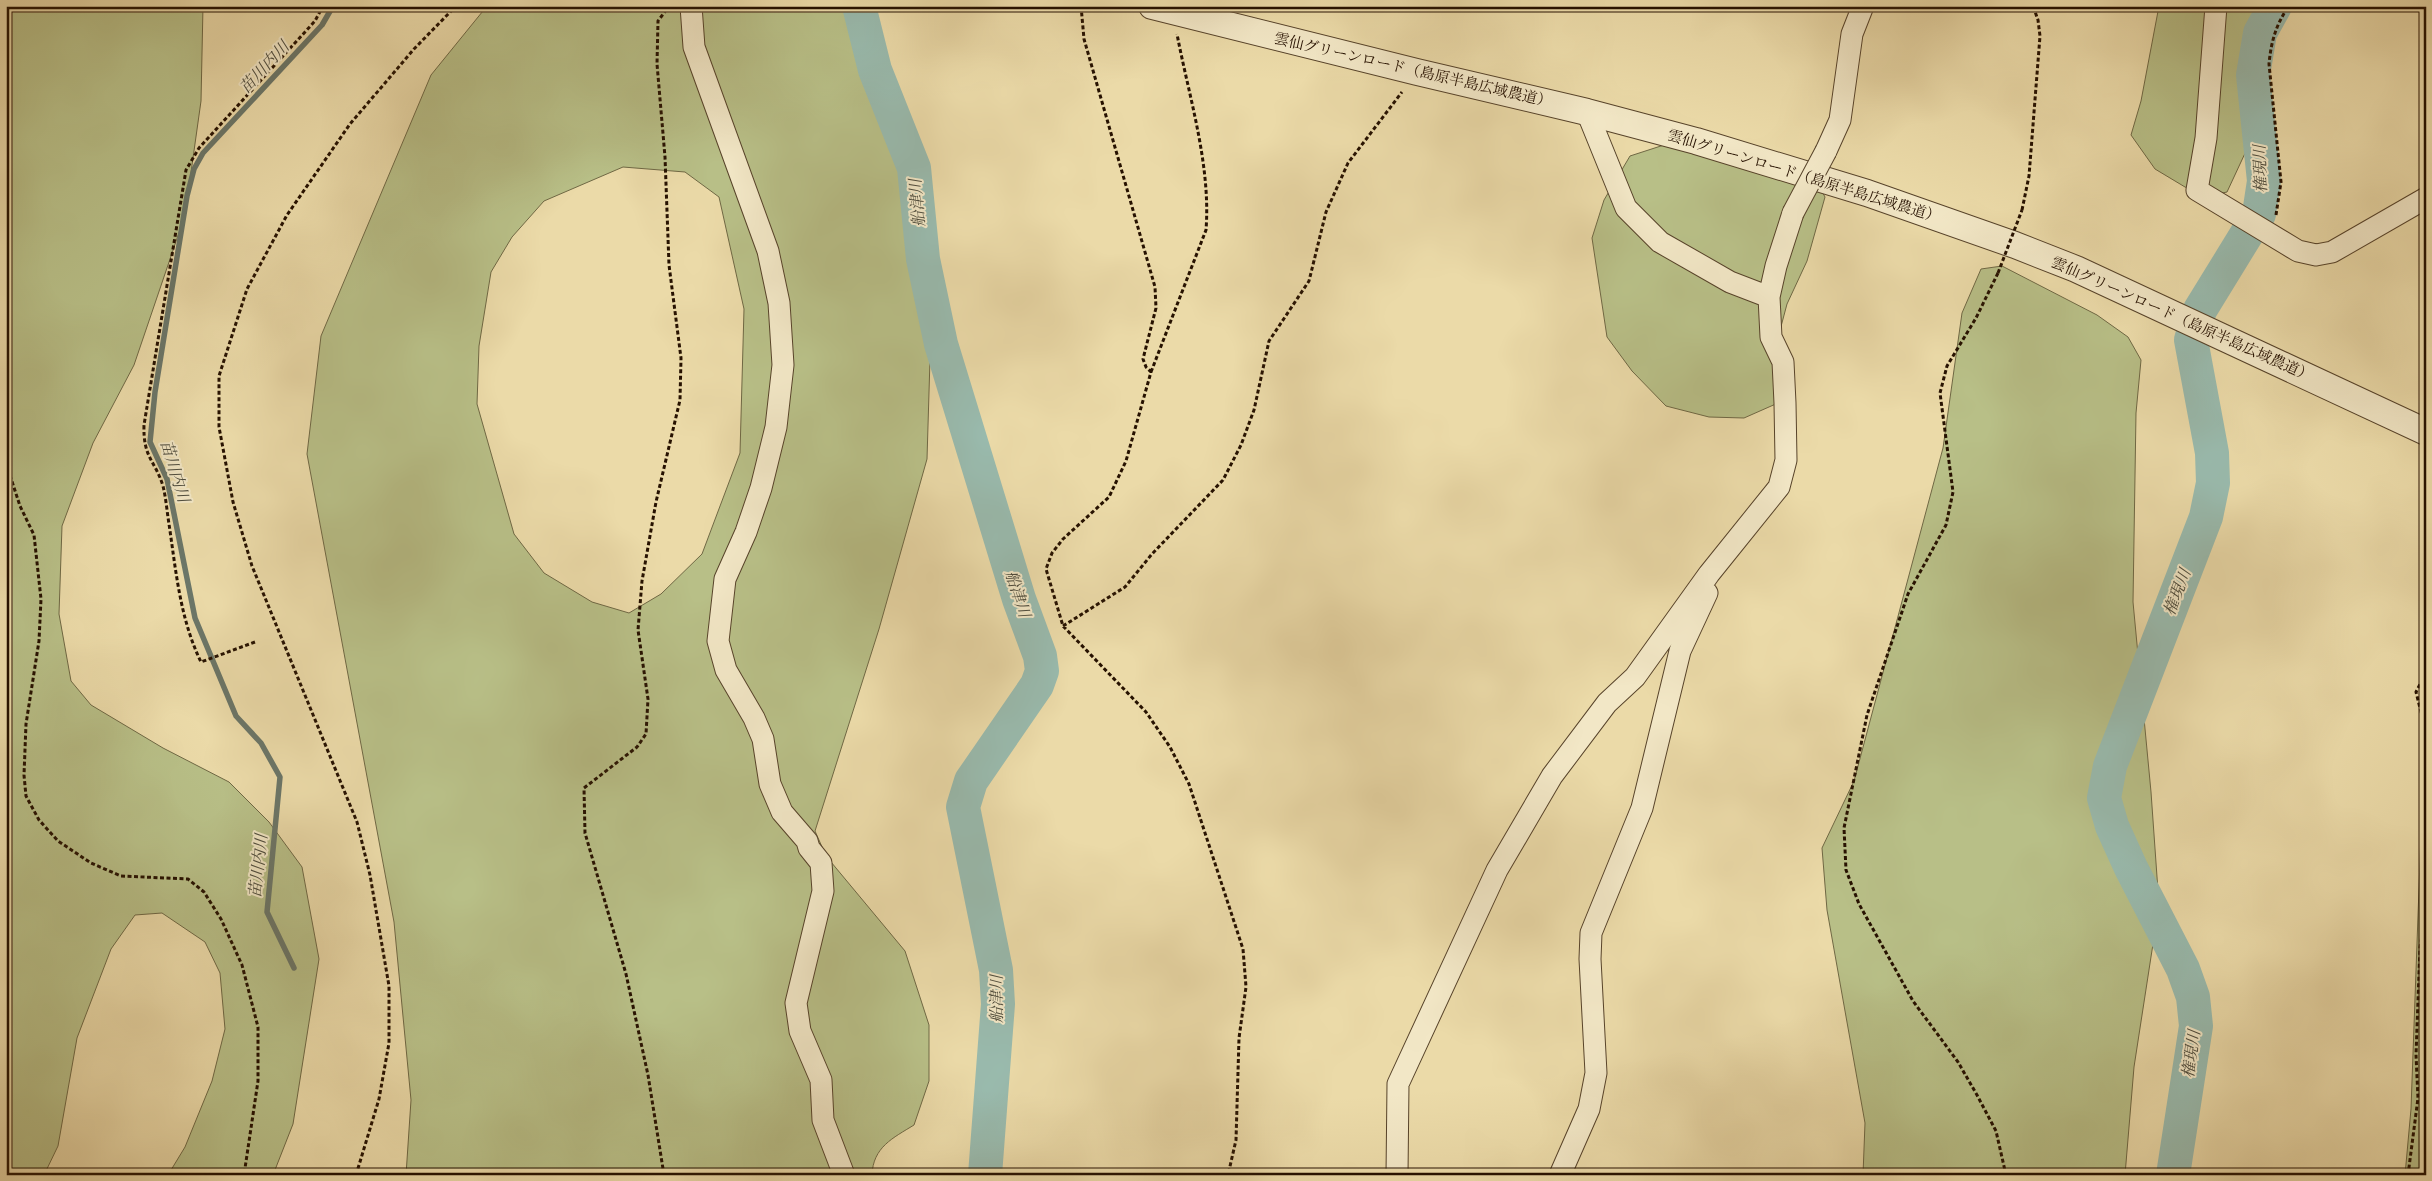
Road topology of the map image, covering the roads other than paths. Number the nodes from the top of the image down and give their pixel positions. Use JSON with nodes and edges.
{"nodes":[{"id":1,"x":691,"y":6,"type":"edge"},
{"id":2,"x":1863,"y":6,"type":"edge"},
{"id":3,"x":2216,"y":6,"type":"edge"},
{"id":4,"x":1162,"y":8,"type":"edge"},
{"id":5,"x":1587,"y":112,"type":"junction"},
{"id":6,"x":2426,"y":198,"type":"edge"},
{"id":7,"x":1769,"y":298,"type":"junction"},
{"id":8,"x":2426,"y":432,"type":"edge"},
{"id":9,"x":1709,"y":574,"type":"junction"},
{"id":10,"x":844,"y":1175,"type":"edge"},
{"id":11,"x":1397,"y":1175,"type":"edge"},
{"id":12,"x":1560,"y":1175,"type":"edge"}],
"edges":[{"from":1,"to":10,"type":"street"},
{"from":2,"to":7,"type":"street","bridge":true},
{"from":3,"to":6,"type":"street"},
{"from":4,"to":5,"type":"street","name":"雲仙グリーンロード（島原半島広域農道）"},
{"from":5,"to":7,"type":"street"},
{"from":5,"to":8,"type":"street","name":"雲仙グリーンロード（島原半島広域農道）"},
{"from":7,"to":9,"type":"street"},
{"from":9,"to":11,"type":"street"},
{"from":9,"to":12,"type":"street"}]}
